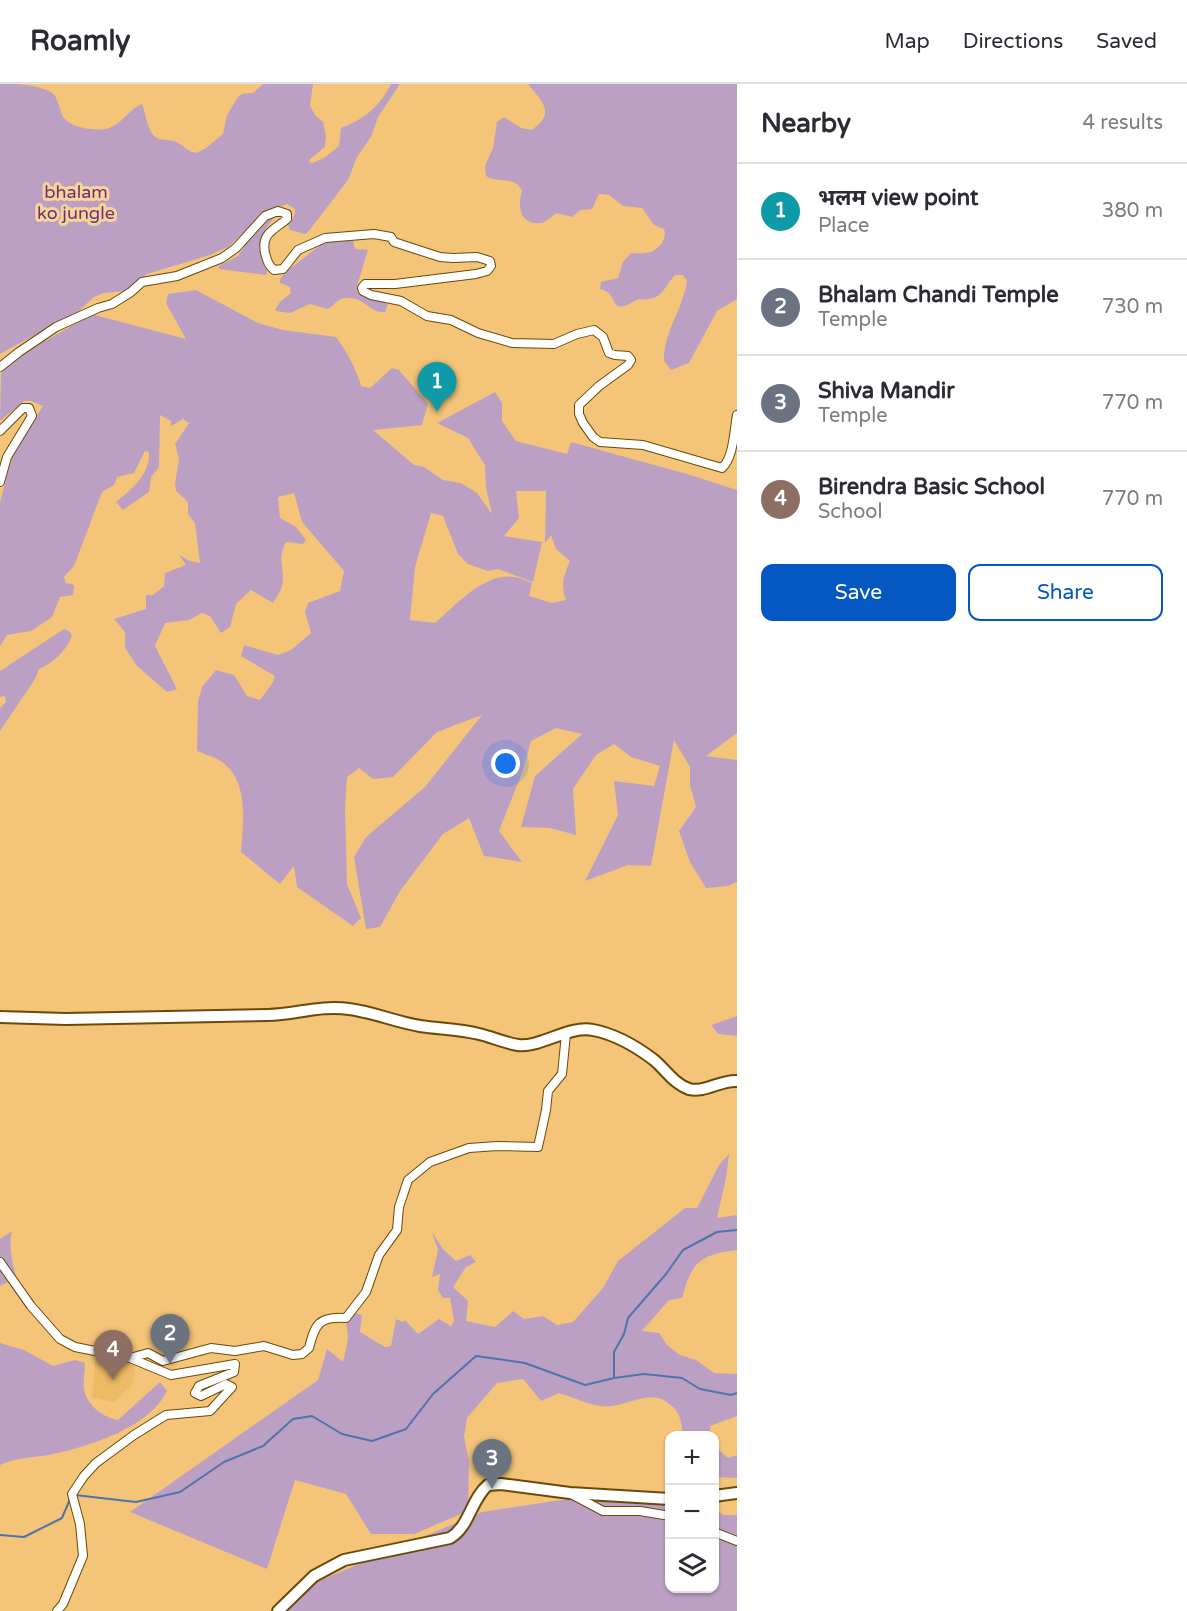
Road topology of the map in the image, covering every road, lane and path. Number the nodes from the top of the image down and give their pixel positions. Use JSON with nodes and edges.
{"nodes":[{"id":1,"x":0,"y":367,"type":"edge"},
{"id":2,"x":737,"y":415,"type":"edge"},
{"id":3,"x":0,"y":431,"type":"edge"},
{"id":4,"x":0,"y":482,"type":"edge"},
{"id":5,"x":0,"y":1017,"type":"edge"},
{"id":6,"x":566,"y":1034,"type":"junction"},
{"id":7,"x":737,"y":1081,"type":"edge"},
{"id":8,"x":0,"y":1262,"type":"edge"},
{"id":9,"x":130,"y":1358,"type":"junction"},
{"id":10,"x":570,"y":1493,"type":"junction"},
{"id":11,"x":737,"y":1493,"type":"edge"},
{"id":12,"x":719,"y":1495,"type":"edge"},
{"id":13,"x":665,"y":1499,"type":"edge"},
{"id":14,"x":665,"y":1515,"type":"edge"},
{"id":15,"x":719,"y":1534,"type":"edge"},
{"id":16,"x":737,"y":1541,"type":"edge"},
{"id":17,"x":57,"y":1611,"type":"edge"},
{"id":18,"x":278,"y":1611,"type":"edge"}],
"edges":[{"from":1,"to":2,"type":"street"},
{"from":3,"to":4,"type":"street"},
{"from":5,"to":6,"type":"main road"},
{"from":6,"to":7,"type":"main road"},
{"from":6,"to":9,"type":"street"},
{"from":8,"to":9,"type":"street"},
{"from":9,"to":17,"type":"street"},
{"from":10,"to":13,"type":"main road"},
{"from":10,"to":14,"type":"street"},
{"from":10,"to":18,"type":"main road"},
{"from":11,"to":12,"type":"main road"},
{"from":15,"to":16,"type":"street"}]}
